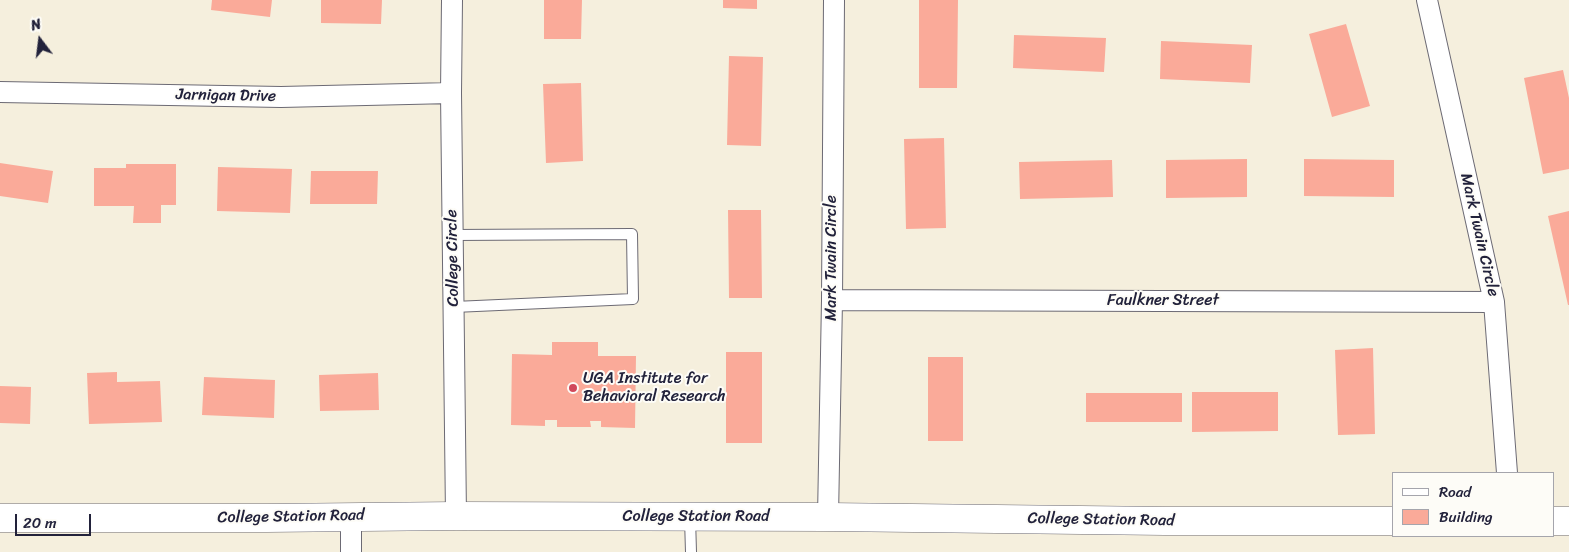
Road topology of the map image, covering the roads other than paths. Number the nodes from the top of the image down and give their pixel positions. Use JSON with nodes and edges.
{"nodes":[{"id":1,"x":452,"y":0,"type":"edge"},
{"id":2,"x":834,"y":0,"type":"edge"},
{"id":3,"x":1427,"y":0,"type":"edge"},
{"id":4,"x":0,"y":92,"type":"edge"},
{"id":5,"x":451,"y":93,"type":"junction"},
{"id":6,"x":453,"y":235,"type":"junction"},
{"id":7,"x":832,"y":300,"type":"junction"},
{"id":8,"x":1494,"y":302,"type":"junction"},
{"id":9,"x":454,"y":307,"type":"junction"},
{"id":10,"x":1508,"y":472,"type":"edge"},
{"id":11,"x":456,"y":516,"type":"junction"},
{"id":12,"x":351,"y":517,"type":"junction"},
{"id":13,"x":690,"y":517,"type":"junction"},
{"id":14,"x":828,"y":517,"type":"junction"},
{"id":15,"x":0,"y":518,"type":"edge"},
{"id":16,"x":1392,"y":521,"type":"edge"},
{"id":17,"x":1554,"y":521,"type":"edge"},
{"id":18,"x":1569,"y":521,"type":"edge"},
{"id":19,"x":351,"y":552,"type":"edge"},
{"id":20,"x":691,"y":552,"type":"edge"}],
"edges":[{"from":1,"to":5,"type":"street","name":"College Circle"},
{"from":2,"to":7,"type":"street","name":"Mark Twain Circle"},
{"from":3,"to":8,"type":"street","name":"Mark Twain Circle"},
{"from":4,"to":5,"type":"street","name":"Jarnigan Drive"},
{"from":5,"to":6,"type":"street","name":"College Circle"},
{"from":6,"to":9,"type":"street","name":"College Circle"},
{"from":6,"to":9,"type":"lane"},
{"from":7,"to":8,"type":"street","name":"Faulkner Street"},
{"from":7,"to":14,"type":"street","name":"Mark Twain Circle"},
{"from":8,"to":10,"type":"street","name":"Mark Twain Circle"},
{"from":9,"to":11,"type":"street","name":"College Circle"},
{"from":11,"to":12,"type":"main road","name":"College Station Road"},
{"from":11,"to":13,"type":"main road","name":"College Station Road"},
{"from":12,"to":15,"type":"main road","name":"College Station Road"},
{"from":12,"to":19,"type":"street"},
{"from":13,"to":14,"type":"main road","name":"College Station Road"},
{"from":13,"to":20,"type":"lane"},
{"from":14,"to":16,"type":"main road","name":"College Station Road"},
{"from":17,"to":18,"type":"main road"}]}
